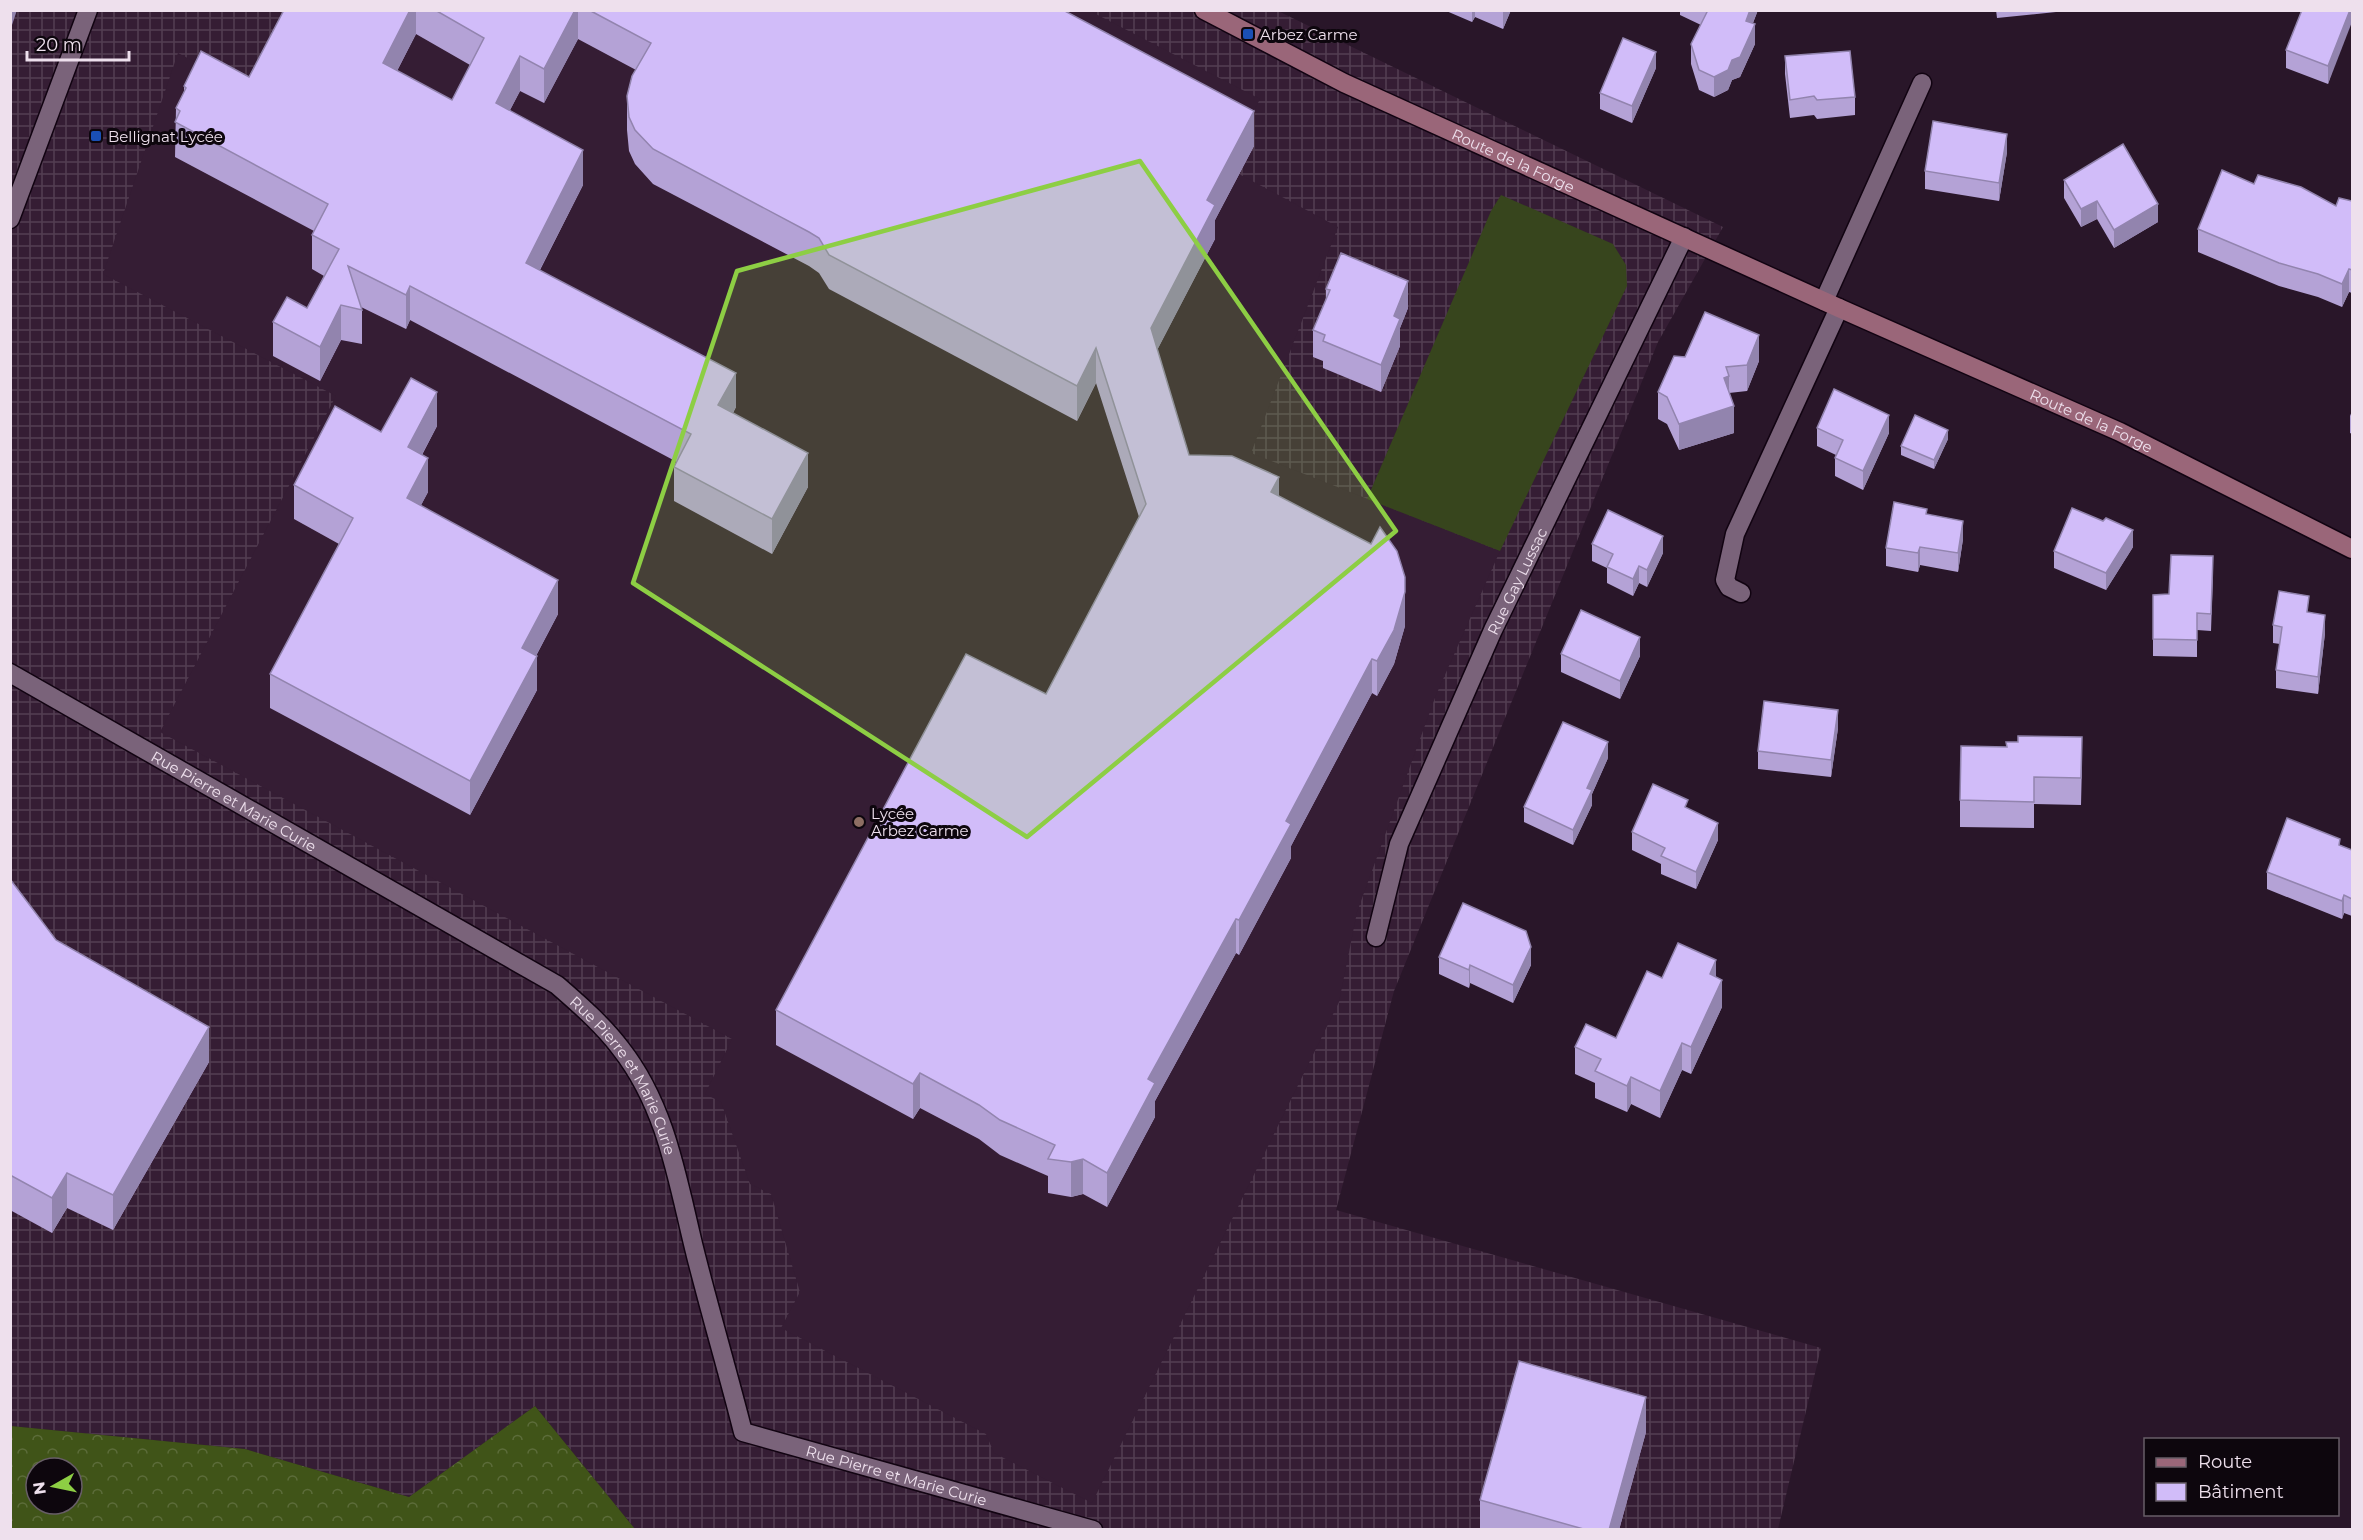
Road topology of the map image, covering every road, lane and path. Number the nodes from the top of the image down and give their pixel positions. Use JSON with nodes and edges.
{"nodes":[{"id":1,"x":88,"y":10,"type":"edge"},
{"id":2,"x":1204,"y":10,"type":"edge"},
{"id":3,"x":1922,"y":83,"type":"dead end"},
{"id":4,"x":14,"y":199,"type":"edge"},
{"id":5,"x":10,"y":219,"type":"edge"},
{"id":6,"x":1684,"y":237,"type":"junction"},
{"id":7,"x":1832,"y":304,"type":"junction"},
{"id":8,"x":2352,"y":549,"type":"edge"},
{"id":9,"x":1741,"y":593,"type":"dead end"},
{"id":10,"x":10,"y":673,"type":"edge"},
{"id":11,"x":1376,"y":937,"type":"dead end"},
{"id":12,"x":1093,"y":1530,"type":"edge"}],
"edges":[{"from":1,"to":4,"type":"street"},
{"from":2,"to":6,"type":"main road","name":"Route de la Forge"},
{"from":3,"to":7,"type":"street"},
{"from":4,"to":5,"type":"street"},
{"from":6,"to":7,"type":"main road","name":"Route de la Forge"},
{"from":6,"to":11,"type":"street","name":"Rue Gay Lussac"},
{"from":7,"to":8,"type":"main road","name":"Route de la Forge"},
{"from":7,"to":9,"type":"street"},
{"from":10,"to":12,"type":"street","name":"Rue Pierre et Marie Curie"}]}
